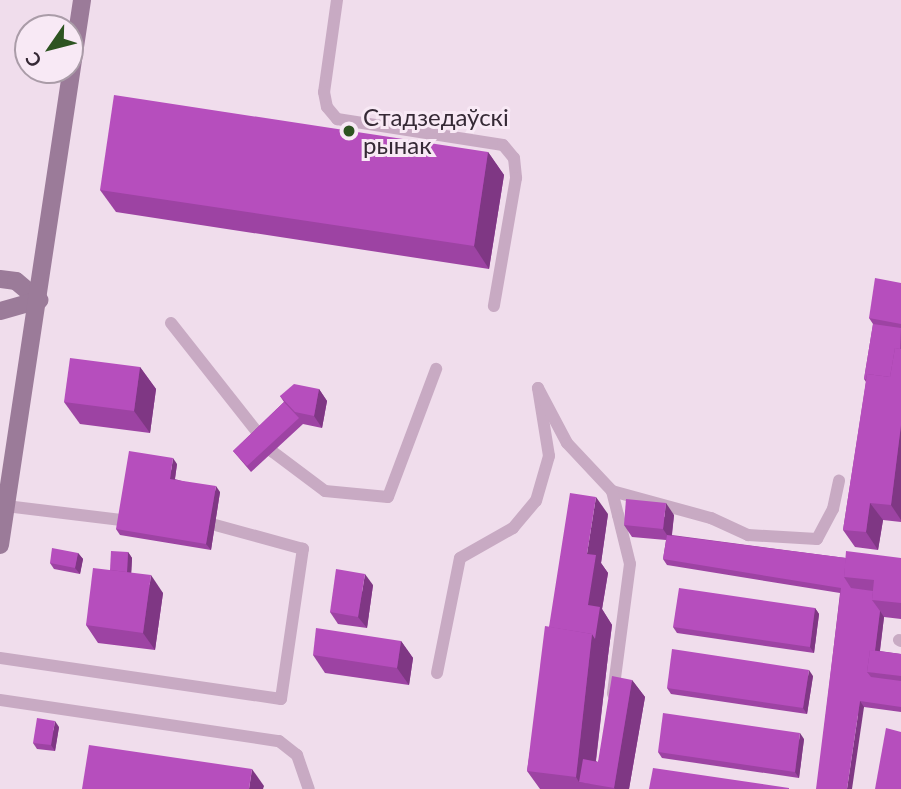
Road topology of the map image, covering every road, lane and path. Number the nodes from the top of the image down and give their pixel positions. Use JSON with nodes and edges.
{"nodes":[{"id":1,"x":82,"y":0,"type":"edge"},
{"id":2,"x":337,"y":0,"type":"edge"},
{"id":3,"x":0,"y":279,"type":"edge"},
{"id":4,"x":39,"y":300,"type":"junction"},
{"id":5,"x":494,"y":306,"type":"dead end"},
{"id":6,"x":0,"y":311,"type":"edge"},
{"id":7,"x":171,"y":323,"type":"dead end"},
{"id":8,"x":436,"y":369,"type":"dead end"},
{"id":9,"x":839,"y":481,"type":"dead end"},
{"id":10,"x":612,"y":491,"type":"junction"},
{"id":11,"x":6,"y":506,"type":"junction"},
{"id":12,"x":121,"y":520,"type":"edge"},
{"id":13,"x":215,"y":525,"type":"dead end"},
{"id":14,"x":0,"y":545,"type":"edge"},
{"id":15,"x":0,"y":658,"type":"edge"},
{"id":16,"x":437,"y":673,"type":"dead end"},
{"id":17,"x":0,"y":701,"type":"edge"},
{"id":18,"x":610,"y":711,"type":"edge"},
{"id":19,"x":309,"y":789,"type":"edge"}],
"edges":[{"from":1,"to":4,"type":"main road"},
{"from":2,"to":5,"type":"lane"},
{"from":3,"to":4,"type":"main road"},
{"from":4,"to":6,"type":"main road"},
{"from":4,"to":11,"type":"main road"},
{"from":7,"to":8,"type":"lane"},
{"from":9,"to":10,"type":"lane"},
{"from":10,"to":16,"type":"lane"},
{"from":10,"to":18,"type":"lane"},
{"from":11,"to":12,"type":"lane"},
{"from":11,"to":14,"type":"main road"},
{"from":13,"to":15,"type":"lane"},
{"from":17,"to":19,"type":"lane"}]}
